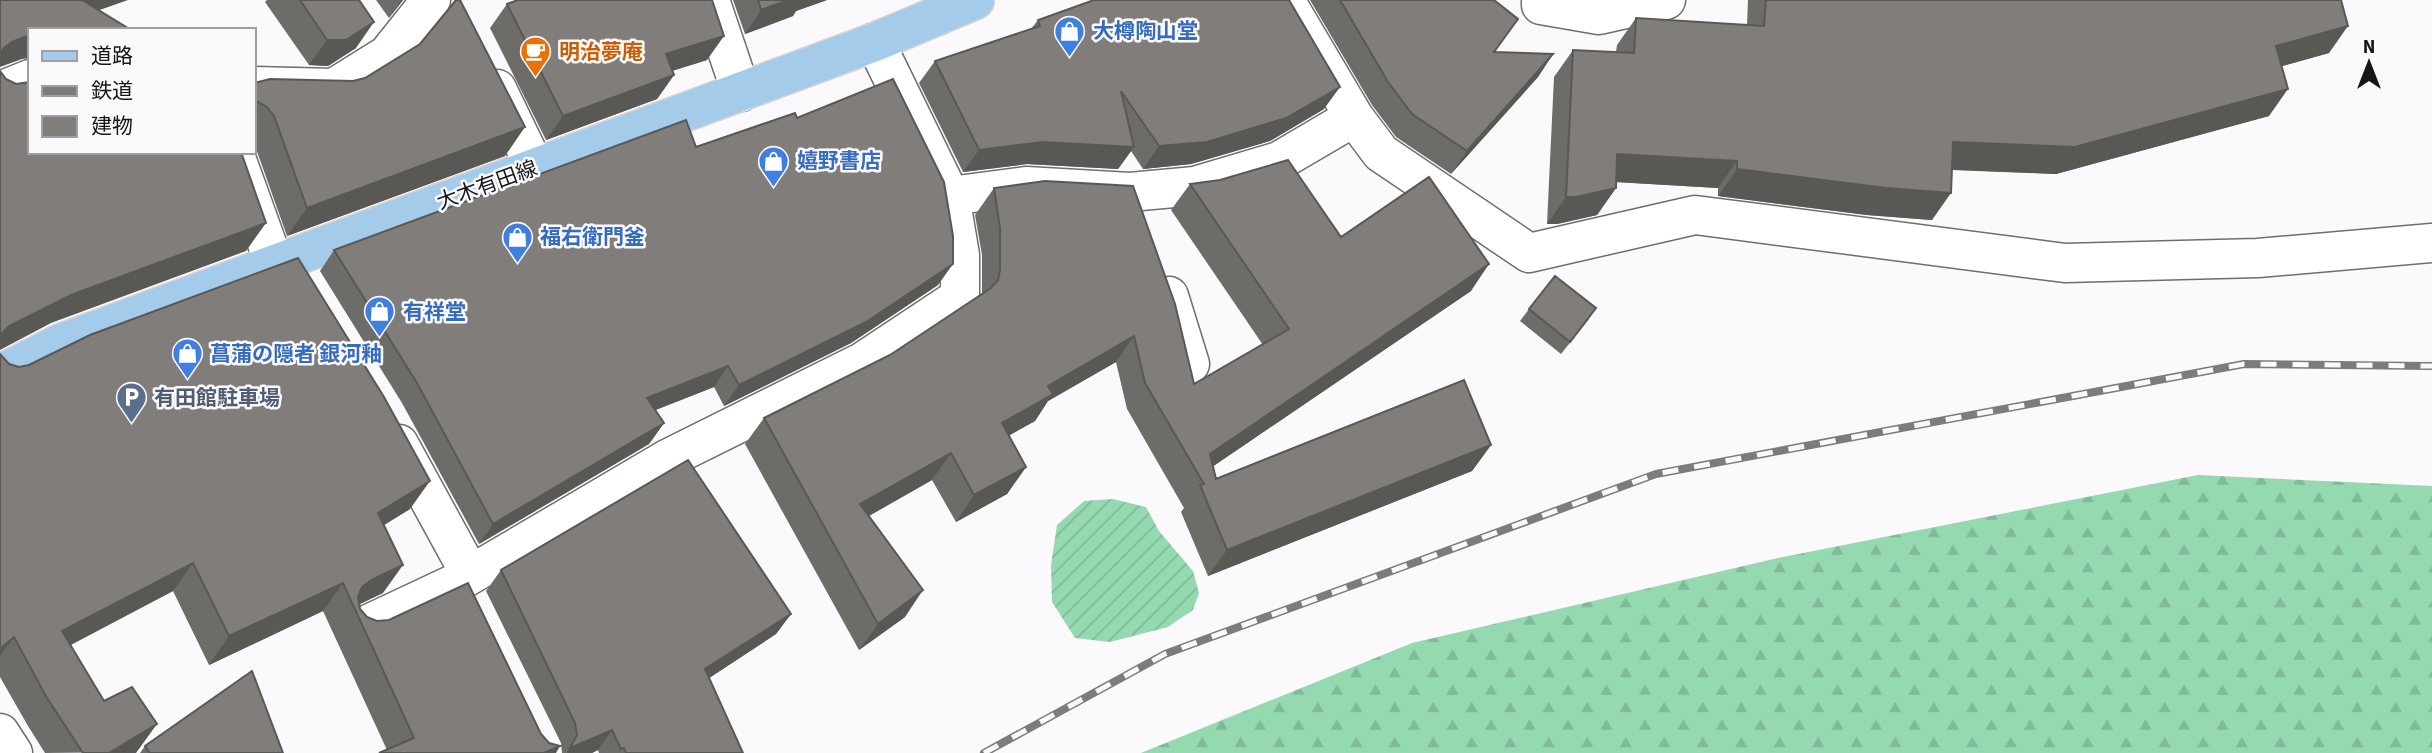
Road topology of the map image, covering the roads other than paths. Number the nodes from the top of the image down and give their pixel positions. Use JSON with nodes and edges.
{"nodes":[{"id":1,"x":431,"y":0,"type":"edge"},
{"id":2,"x":710,"y":0,"type":"edge"},
{"id":3,"x":975,"y":0,"type":"edge"},
{"id":4,"x":1285,"y":0,"type":"edge"},
{"id":5,"x":1541,"y":0,"type":"edge"},
{"id":6,"x":1666,"y":0,"type":"edge"},
{"id":7,"x":365,"y":22,"type":"edge"},
{"id":8,"x":875,"y":42,"type":"junction"},
{"id":9,"x":387,"y":55,"type":"junction"},
{"id":10,"x":481,"y":57,"type":"edge"},
{"id":11,"x":28,"y":80,"type":"edge"},
{"id":12,"x":256,"y":86,"type":"edge"},
{"id":13,"x":0,"y":91,"type":"edge"},
{"id":14,"x":741,"y":92,"type":"junction"},
{"id":15,"x":1354,"y":117,"type":"junction"},
{"id":16,"x":235,"y":154,"type":"edge"},
{"id":17,"x":535,"y":168,"type":"junction"},
{"id":18,"x":1130,"y":192,"type":"junction"},
{"id":19,"x":950,"y":196,"type":"junction"},
{"id":20,"x":1144,"y":228,"type":"edge"},
{"id":21,"x":2432,"y":243,"type":"edge"},
{"id":22,"x":280,"y":260,"type":"junction"},
{"id":23,"x":1158,"y":264,"type":"edge"},
{"id":24,"x":307,"y":292,"type":"edge"},
{"id":25,"x":1191,"y":364,"type":"edge"},
{"id":26,"x":0,"y":374,"type":"edge"},
{"id":27,"x":383,"y":414,"type":"edge"},
{"id":28,"x":466,"y":588,"type":"junction"},
{"id":29,"x":360,"y":628,"type":"edge"},
{"id":30,"x":0,"y":733,"type":"edge"},
{"id":31,"x":12,"y":753,"type":"edge"}],
"edges":[{"from":1,"to":9,"type":"street"},
{"from":2,"to":14,"type":"street"},
{"from":3,"to":8,"type":"main road","name":"大木有田線"},
{"from":4,"to":15,"type":"street"},
{"from":5,"to":6,"type":"street"},
{"from":7,"to":9,"type":"street"},
{"from":8,"to":14,"type":"main road","name":"大木有田線"},
{"from":8,"to":19,"type":"street"},
{"from":9,"to":12,"type":"street"},
{"from":10,"to":17,"type":"street"},
{"from":11,"to":13,"type":"street"},
{"from":14,"to":17,"type":"main road","name":"大木有田線"},
{"from":15,"to":18,"type":"street"},
{"from":15,"to":21,"type":"street"},
{"from":16,"to":22,"type":"street"},
{"from":17,"to":22,"type":"main road","name":"大木有田線"},
{"from":18,"to":19,"type":"street"},
{"from":18,"to":20,"type":"street"},
{"from":19,"to":28,"type":"street"},
{"from":22,"to":24,"type":"street"},
{"from":22,"to":26,"type":"main road","name":"大木有田線"},
{"from":23,"to":25,"type":"street"},
{"from":27,"to":28,"type":"street"},
{"from":28,"to":29,"type":"street"},
{"from":30,"to":31,"type":"street"}]}
